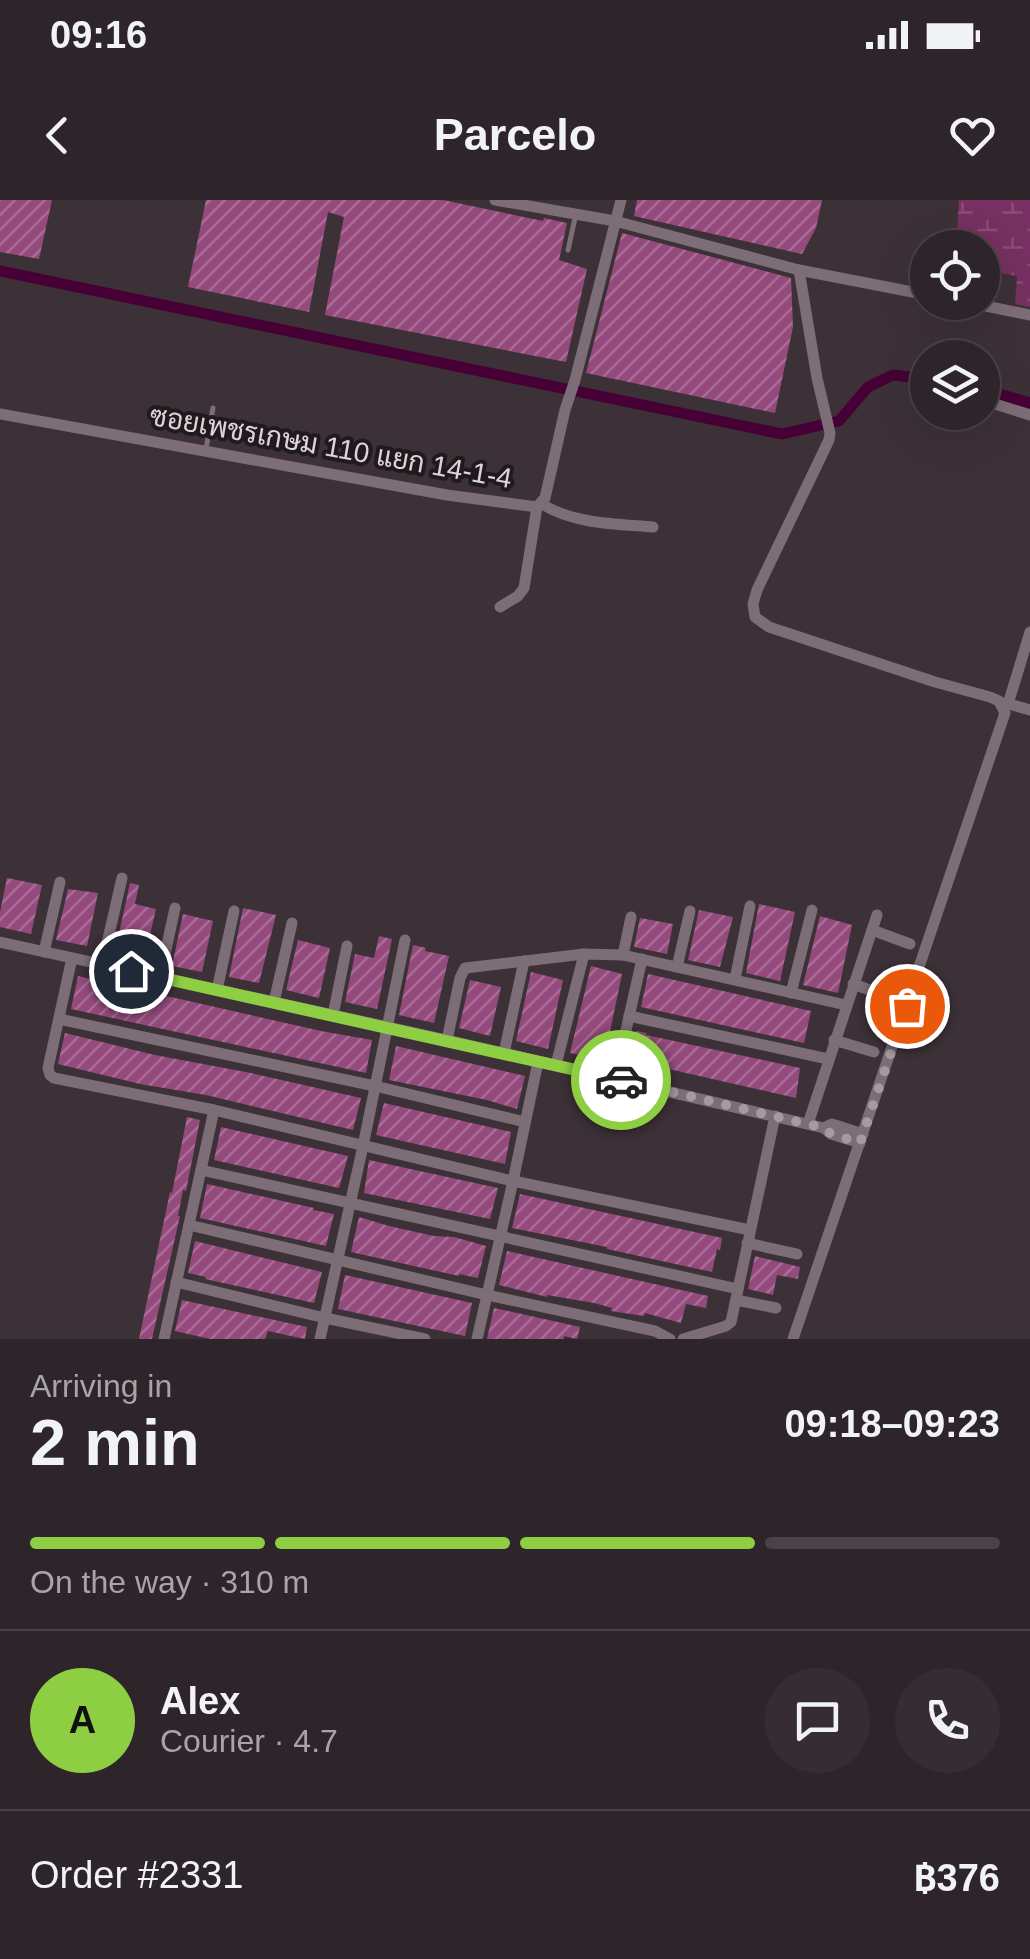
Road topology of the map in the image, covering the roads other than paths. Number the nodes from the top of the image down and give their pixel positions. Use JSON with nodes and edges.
{"nodes":[{"id":1,"x":495,"y":200,"type":"edge"},
{"id":2,"x":621,"y":200,"type":"edge"},
{"id":3,"x":575,"y":214,"type":"junction"},
{"id":4,"x":614,"y":221,"type":"junction"},
{"id":5,"x":568,"y":250,"type":"dead end"},
{"id":6,"x":799,"y":270,"type":"junction"},
{"id":7,"x":910,"y":292,"type":"edge"},
{"id":8,"x":1000,"y":309,"type":"edge"},
{"id":9,"x":1030,"y":315,"type":"edge"},
{"id":10,"x":1000,"y":406,"type":"edge"},
{"id":11,"x":213,"y":408,"type":"dead end"},
{"id":12,"x":0,"y":414,"type":"edge"},
{"id":13,"x":1030,"y":415,"type":"edge"},
{"id":14,"x":206,"y":452,"type":"junction"},
{"id":15,"x":540,"y":506,"type":"junction"},
{"id":16,"x":653,"y":527,"type":"dead end"},
{"id":17,"x":500,"y":607,"type":"dead end"},
{"id":18,"x":1030,"y":632,"type":"edge"},
{"id":19,"x":1004,"y":702,"type":"junction"},
{"id":20,"x":1030,"y":710,"type":"edge"},
{"id":21,"x":122,"y":878,"type":"dead end"},
{"id":22,"x":60,"y":882,"type":"dead end"},
{"id":23,"x":750,"y":906,"type":"dead end"},
{"id":24,"x":175,"y":908,"type":"dead end"},
{"id":25,"x":812,"y":910,"type":"dead end"},
{"id":26,"x":234,"y":911,"type":"dead end"},
{"id":27,"x":690,"y":911,"type":"dead end"},
{"id":28,"x":877,"y":914,"type":"dead end"},
{"id":29,"x":631,"y":917,"type":"dead end"},
{"id":30,"x":292,"y":923,"type":"dead end"},
{"id":31,"x":872,"y":930,"type":"junction"},
{"id":32,"x":404,"y":940,"type":"dead end"},
{"id":33,"x":0,"y":942,"type":"edge"},
{"id":34,"x":910,"y":944,"type":"dead end"},
{"id":35,"x":346,"y":946,"type":"dead end"},
{"id":36,"x":44,"y":952,"type":"junction"},
{"id":37,"x":584,"y":954,"type":"junction"},
{"id":38,"x":623,"y":954,"type":"junction"},
{"id":39,"x":72,"y":958,"type":"junction"},
{"id":40,"x":642,"y":959,"type":"junction"},
{"id":41,"x":524,"y":961,"type":"junction"},
{"id":42,"x":102,"y":965,"type":"junction"},
{"id":43,"x":677,"y":967,"type":"junction"},
{"id":44,"x":160,"y":978,"type":"junction"},
{"id":45,"x":735,"y":979,"type":"junction"},
{"id":46,"x":853,"y":984,"type":"junction"},
{"id":47,"x":217,"y":990,"type":"junction"},
{"id":48,"x":791,"y":993,"type":"junction"},
{"id":49,"x":892,"y":998,"type":"dead end"},
{"id":50,"x":274,"y":1002,"type":"junction"},
{"id":51,"x":846,"y":1005,"type":"junction"},
{"id":52,"x":333,"y":1015,"type":"junction"},
{"id":53,"x":629,"y":1016,"type":"junction"},
{"id":54,"x":58,"y":1019,"type":"junction"},
{"id":55,"x":387,"y":1027,"type":"junction"},
{"id":56,"x":447,"y":1040,"type":"junction"},
{"id":57,"x":834,"y":1040,"type":"junction"},
{"id":58,"x":874,"y":1052,"type":"dead end"},
{"id":59,"x":504,"y":1053,"type":"junction"},
{"id":60,"x":828,"y":1059,"type":"junction"},
{"id":61,"x":538,"y":1062,"type":"junction"},
{"id":62,"x":556,"y":1065,"type":"junction"},
{"id":63,"x":615,"y":1079,"type":"junction"},
{"id":64,"x":374,"y":1086,"type":"junction"},
{"id":65,"x":214,"y":1110,"type":"junction"},
{"id":66,"x":775,"y":1116,"type":"junction"},
{"id":67,"x":526,"y":1122,"type":"junction"},
{"id":68,"x":808,"y":1124,"type":"junction"},
{"id":69,"x":862,"y":1138,"type":"junction"},
{"id":70,"x":363,"y":1146,"type":"junction"},
{"id":71,"x":202,"y":1170,"type":"junction"},
{"id":72,"x":513,"y":1181,"type":"junction"},
{"id":73,"x":350,"y":1203,"type":"junction"},
{"id":74,"x":189,"y":1225,"type":"junction"},
{"id":75,"x":749,"y":1236,"type":"junction"},
{"id":76,"x":500,"y":1238,"type":"junction"},
{"id":77,"x":798,"y":1254,"type":"dead end"},
{"id":78,"x":338,"y":1261,"type":"junction"},
{"id":79,"x":176,"y":1282,"type":"junction"},
{"id":80,"x":737,"y":1294,"type":"junction"},
{"id":81,"x":488,"y":1295,"type":"junction"},
{"id":82,"x":776,"y":1308,"type":"dead end"},
{"id":83,"x":325,"y":1318,"type":"junction"},
{"id":84,"x":164,"y":1339,"type":"edge"},
{"id":85,"x":320,"y":1339,"type":"edge"},
{"id":86,"x":425,"y":1339,"type":"edge"},
{"id":87,"x":476,"y":1339,"type":"edge"},
{"id":88,"x":670,"y":1339,"type":"edge"},
{"id":89,"x":683,"y":1339,"type":"edge"},
{"id":90,"x":793,"y":1339,"type":"edge"}],
"edges":[{"from":1,"to":3,"type":"street"},
{"from":2,"to":4,"type":"street","name":"ซอยเพชรเกษม 110 แยก 14-1-4"},
{"from":3,"to":4,"type":"street"},
{"from":3,"to":5,"type":"lane"},
{"from":4,"to":6,"type":"street"},
{"from":4,"to":15,"type":"street","name":"ซอยเพชรเกษม 110 แยก 14-1-4"},
{"from":6,"to":7,"type":"street"},
{"from":6,"to":19,"type":"street"},
{"from":8,"to":9,"type":"street"},
{"from":10,"to":13,"type":"street"},
{"from":11,"to":14,"type":"lane"},
{"from":12,"to":14,"type":"street","name":"ซอยเพชรเกษม 110 แยก 14-1-4"},
{"from":14,"to":15,"type":"street","name":"ซอยเพชรเกษม 110 แยก 14-1-4"},
{"from":15,"to":16,"type":"street"},
{"from":15,"to":17,"type":"street"},
{"from":18,"to":19,"type":"street"},
{"from":19,"to":20,"type":"street"},
{"from":19,"to":69,"type":"street"},
{"from":21,"to":42,"type":"street"},
{"from":22,"to":36,"type":"street"},
{"from":23,"to":45,"type":"street"},
{"from":24,"to":44,"type":"street"},
{"from":25,"to":48,"type":"street"},
{"from":26,"to":47,"type":"street"},
{"from":27,"to":43,"type":"street"},
{"from":28,"to":31,"type":"street"},
{"from":29,"to":38,"type":"street"},
{"from":30,"to":50,"type":"street"},
{"from":31,"to":34,"type":"street"},
{"from":31,"to":46,"type":"street"},
{"from":32,"to":55,"type":"street"},
{"from":33,"to":36,"type":"street"},
{"from":35,"to":52,"type":"street"},
{"from":36,"to":39,"type":"street"},
{"from":37,"to":38,"type":"street"},
{"from":37,"to":41,"type":"street"},
{"from":37,"to":62,"type":"street"},
{"from":38,"to":40,"type":"street"},
{"from":39,"to":42,"type":"street"},
{"from":39,"to":54,"type":"street"},
{"from":40,"to":43,"type":"street"},
{"from":40,"to":53,"type":"street"},
{"from":41,"to":56,"type":"street"},
{"from":41,"to":59,"type":"street"},
{"from":42,"to":44,"type":"street"},
{"from":43,"to":45,"type":"street"},
{"from":44,"to":47,"type":"street"},
{"from":45,"to":48,"type":"street"},
{"from":46,"to":49,"type":"street"},
{"from":46,"to":51,"type":"street"},
{"from":47,"to":50,"type":"street"},
{"from":48,"to":51,"type":"street"},
{"from":50,"to":52,"type":"street"},
{"from":51,"to":57,"type":"street"},
{"from":52,"to":55,"type":"street"},
{"from":53,"to":60,"type":"street"},
{"from":53,"to":63,"type":"street"},
{"from":54,"to":64,"type":"street"},
{"from":54,"to":65,"type":"street"},
{"from":55,"to":56,"type":"street"},
{"from":55,"to":64,"type":"street"},
{"from":56,"to":59,"type":"street"},
{"from":57,"to":58,"type":"street"},
{"from":57,"to":60,"type":"street"},
{"from":59,"to":61,"type":"street"},
{"from":60,"to":68,"type":"street"},
{"from":61,"to":62,"type":"street"},
{"from":61,"to":67,"type":"street"},
{"from":62,"to":63,"type":"street"},
{"from":63,"to":66,"type":"street"},
{"from":64,"to":67,"type":"street"},
{"from":64,"to":70,"type":"street"},
{"from":65,"to":70,"type":"street"},
{"from":65,"to":71,"type":"street"},
{"from":66,"to":68,"type":"street"},
{"from":66,"to":75,"type":"street"},
{"from":67,"to":72,"type":"street"},
{"from":68,"to":69,"type":"street"},
{"from":69,"to":90,"type":"street"},
{"from":70,"to":72,"type":"street"},
{"from":70,"to":73,"type":"street"},
{"from":71,"to":73,"type":"street"},
{"from":71,"to":74,"type":"street"},
{"from":72,"to":75,"type":"street"},
{"from":72,"to":76,"type":"street"},
{"from":73,"to":76,"type":"street"},
{"from":73,"to":78,"type":"street"},
{"from":74,"to":78,"type":"street"},
{"from":74,"to":79,"type":"street"},
{"from":75,"to":77,"type":"street"},
{"from":75,"to":80,"type":"street"},
{"from":76,"to":80,"type":"street"},
{"from":76,"to":81,"type":"street"},
{"from":78,"to":81,"type":"street"},
{"from":78,"to":83,"type":"street"},
{"from":79,"to":83,"type":"street"},
{"from":79,"to":84,"type":"street"},
{"from":80,"to":82,"type":"street"},
{"from":80,"to":89,"type":"street"},
{"from":81,"to":87,"type":"street"},
{"from":81,"to":88,"type":"street"},
{"from":83,"to":85,"type":"street"},
{"from":83,"to":86,"type":"street"}]}
